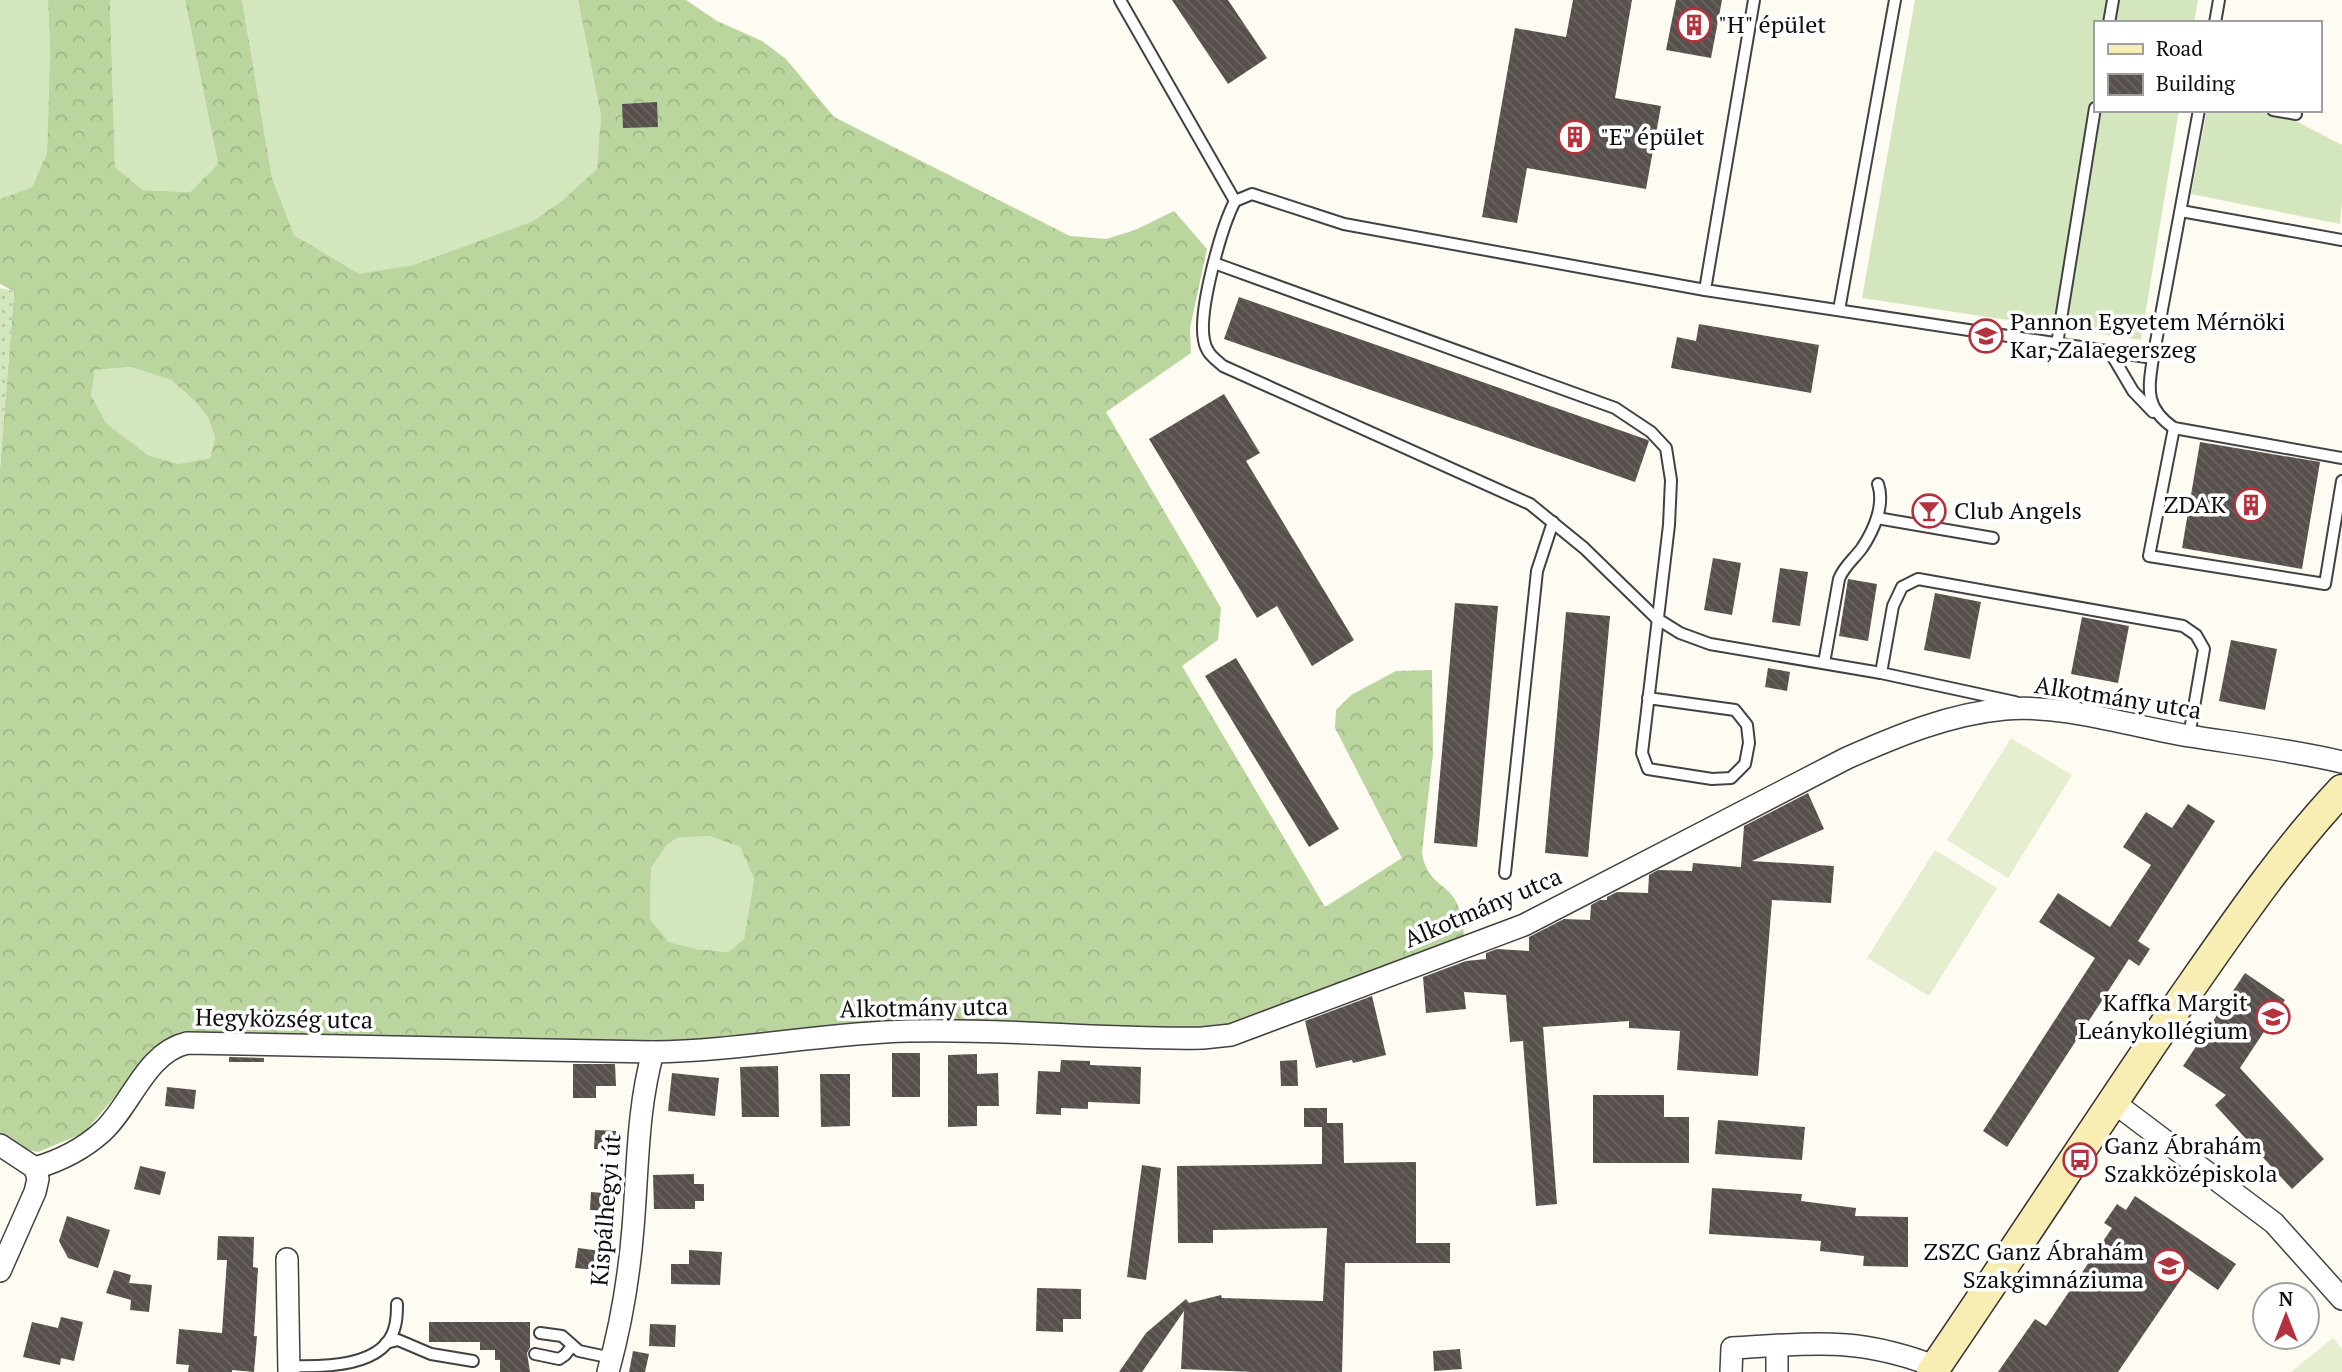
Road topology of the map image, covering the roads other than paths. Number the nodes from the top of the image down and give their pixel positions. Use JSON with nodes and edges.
{"nodes":[{"id":1,"x":1120,"y":0,"type":"edge"},
{"id":2,"x":1754,"y":0,"type":"edge"},
{"id":3,"x":1895,"y":0,"type":"edge"},
{"id":4,"x":2113,"y":0,"type":"edge"},
{"id":5,"x":2219,"y":0,"type":"edge"},
{"id":6,"x":2109,"y":21,"type":"edge"},
{"id":7,"x":2215,"y":21,"type":"edge"},
{"id":8,"x":2094,"y":112,"type":"edge"},
{"id":9,"x":2199,"y":112,"type":"edge"},
{"id":10,"x":2284,"y":112,"type":"edge"},
{"id":11,"x":2296,"y":114,"type":"dead end"},
{"id":12,"x":1235,"y":201,"type":"junction"},
{"id":13,"x":2181,"y":211,"type":"junction"},
{"id":14,"x":2342,"y":240,"type":"edge"},
{"id":15,"x":1214,"y":263,"type":"junction"},
{"id":16,"x":1705,"y":290,"type":"junction"},
{"id":17,"x":1839,"y":310,"type":"junction"},
{"id":18,"x":2057,"y":344,"type":"junction"},
{"id":19,"x":2110,"y":352,"type":"junction"},
{"id":20,"x":2153,"y":358,"type":"junction"},
{"id":21,"x":2158,"y":417,"type":"junction"},
{"id":22,"x":2174,"y":428,"type":"junction"},
{"id":23,"x":2342,"y":458,"type":"edge"},
{"id":24,"x":2342,"y":481,"type":"edge"},
{"id":25,"x":1878,"y":484,"type":"dead end"},
{"id":26,"x":1877,"y":518,"type":"junction"},
{"id":27,"x":1553,"y":522,"type":"junction"},
{"id":28,"x":1993,"y":538,"type":"dead end"},
{"id":29,"x":1656,"y":618,"type":"junction"},
{"id":30,"x":1824,"y":663,"type":"junction"},
{"id":31,"x":1881,"y":673,"type":"junction"},
{"id":32,"x":1648,"y":698,"type":"junction"},
{"id":33,"x":2044,"y":708,"type":"junction"},
{"id":34,"x":2189,"y":736,"type":"junction"},
{"id":35,"x":2342,"y":762,"type":"edge"},
{"id":36,"x":2342,"y":790,"type":"edge"},
{"id":37,"x":1505,"y":873,"type":"dead end"},
{"id":38,"x":653,"y":1052,"type":"junction"},
{"id":39,"x":2112,"y":1101,"type":"junction"},
{"id":40,"x":0,"y":1145,"type":"edge"},
{"id":41,"x":35,"y":1168,"type":"junction"},
{"id":42,"x":287,"y":1259,"type":"dead end"},
{"id":43,"x":0,"y":1271,"type":"edge"},
{"id":44,"x":2342,"y":1299,"type":"edge"},
{"id":45,"x":397,"y":1304,"type":"dead end"},
{"id":46,"x":540,"y":1333,"type":"dead end"},
{"id":47,"x":386,"y":1343,"type":"junction"},
{"id":48,"x":572,"y":1346,"type":"junction"},
{"id":49,"x":1777,"y":1346,"type":"junction"},
{"id":50,"x":536,"y":1354,"type":"dead end"},
{"id":51,"x":473,"y":1361,"type":"dead end"},
{"id":52,"x":610,"y":1365,"type":"edge"},
{"id":53,"x":289,"y":1369,"type":"edge"},
{"id":54,"x":1934,"y":1370,"type":"edge"},
{"id":55,"x":1731,"y":1372,"type":"edge"},
{"id":56,"x":1777,"y":1372,"type":"edge"}],
"edges":[{"from":1,"to":12,"type":"lane"},
{"from":2,"to":16,"type":"lane"},
{"from":3,"to":17,"type":"lane"},
{"from":4,"to":6,"type":"lane"},
{"from":5,"to":7,"type":"lane"},
{"from":8,"to":18,"type":"lane"},
{"from":9,"to":13,"type":"lane"},
{"from":10,"to":11,"type":"lane"},
{"from":12,"to":15,"type":"lane"},
{"from":12,"to":16,"type":"lane"},
{"from":13,"to":14,"type":"lane"},
{"from":13,"to":20,"type":"lane"},
{"from":15,"to":27,"type":"lane"},
{"from":15,"to":29,"type":"lane"},
{"from":16,"to":17,"type":"lane"},
{"from":17,"to":18,"type":"lane"},
{"from":18,"to":19,"type":"lane"},
{"from":19,"to":20,"type":"lane"},
{"from":19,"to":21,"type":"lane"},
{"from":20,"to":21,"type":"lane"},
{"from":21,"to":22,"type":"lane"},
{"from":22,"to":23,"type":"lane"},
{"from":22,"to":24,"type":"lane"},
{"from":25,"to":26,"type":"lane"},
{"from":26,"to":28,"type":"lane"},
{"from":26,"to":30,"type":"lane"},
{"from":27,"to":29,"type":"lane"},
{"from":27,"to":37,"type":"lane"},
{"from":29,"to":30,"type":"lane"},
{"from":29,"to":32,"type":"lane"},
{"from":30,"to":31,"type":"lane"},
{"from":31,"to":33,"type":"lane"},
{"from":31,"to":34,"type":"lane"},
{"from":32,"to":32,"type":"lane"},
{"from":33,"to":34,"type":"street","name":"Alkotmány utca"},
{"from":33,"to":38,"type":"street","name":"Alkotmány utca"},
{"from":34,"to":35,"type":"street","name":"Alkotmány utca"},
{"from":36,"to":39,"type":"street"},
{"from":38,"to":41,"type":"street","name":"Hegyközség utca"},
{"from":38,"to":52,"type":"street","name":"Kispálhegyi út"},
{"from":39,"to":44,"type":"street"},
{"from":39,"to":54,"type":"street"},
{"from":40,"to":41,"type":"street"},
{"from":41,"to":43,"type":"street"},
{"from":42,"to":53,"type":"street"},
{"from":45,"to":47,"type":"lane"},
{"from":46,"to":48,"type":"lane"},
{"from":47,"to":51,"type":"lane"},
{"from":47,"to":53,"type":"lane"},
{"from":48,"to":50,"type":"lane"},
{"from":48,"to":52,"type":"lane"},
{"from":49,"to":54,"type":"street"},
{"from":49,"to":55,"type":"street"},
{"from":49,"to":56,"type":"street"}]}
